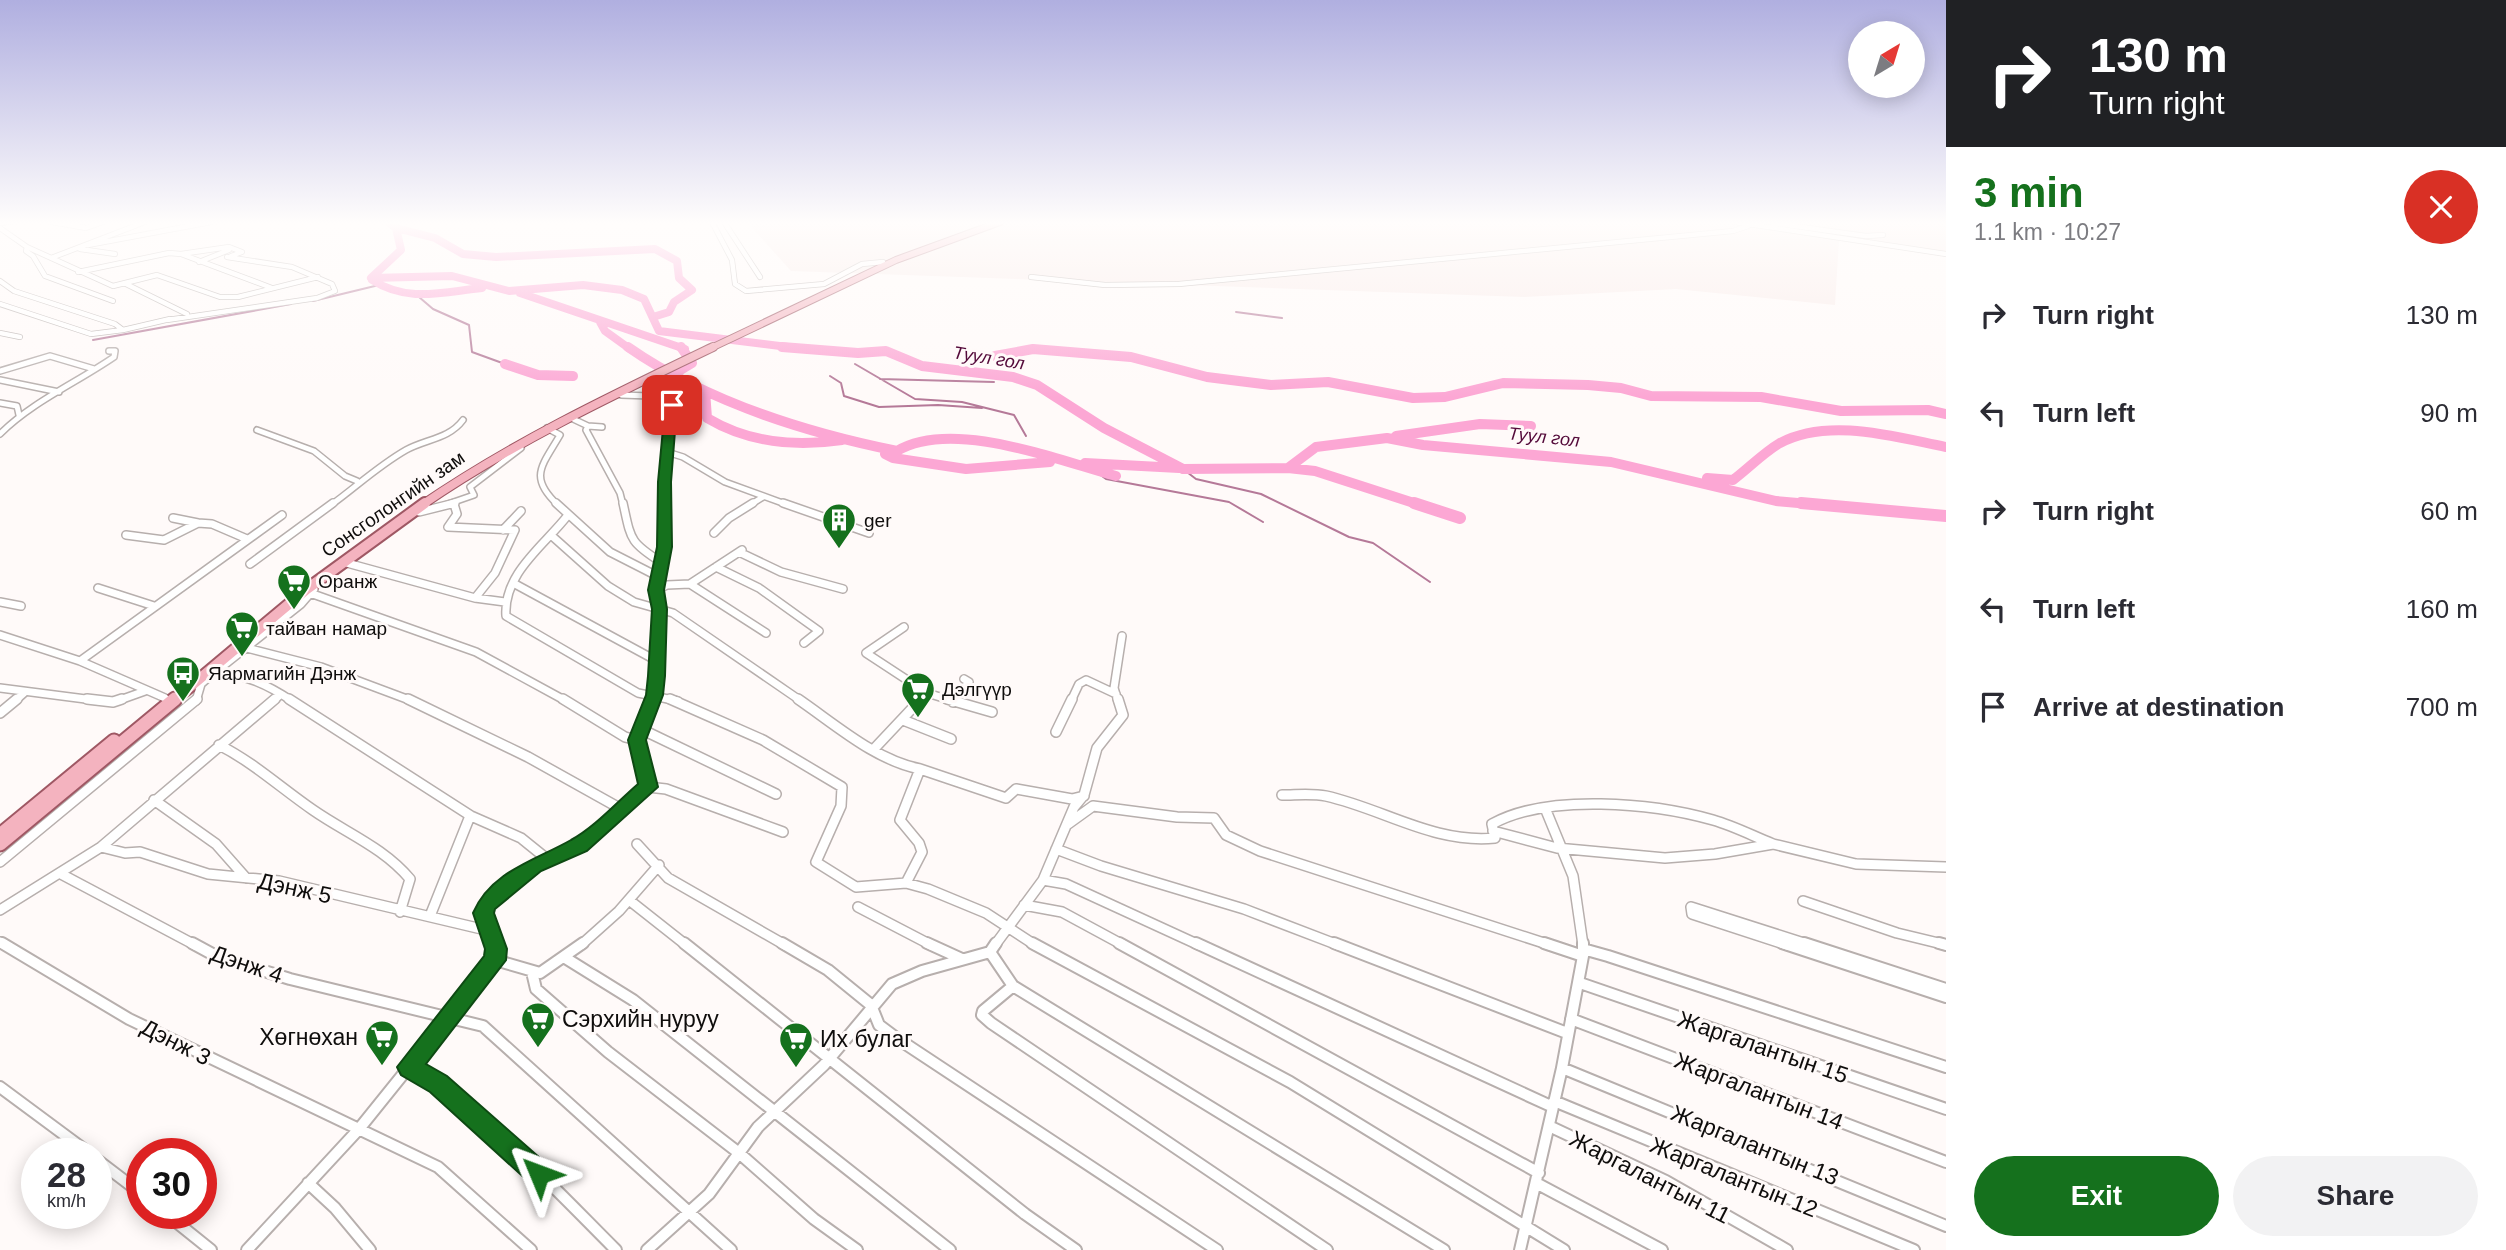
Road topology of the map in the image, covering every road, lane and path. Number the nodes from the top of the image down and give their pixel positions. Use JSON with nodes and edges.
{"nodes":[{"id":1,"x":57,"y":280,"type":"edge"},
{"id":2,"x":98,"y":280,"type":"edge"},
{"id":3,"x":137,"y":280,"type":"edge"},
{"id":4,"x":176,"y":280,"type":"edge"},
{"id":5,"x":250,"y":280,"type":"edge"},
{"id":6,"x":304,"y":280,"type":"edge"},
{"id":7,"x":325,"y":280,"type":"edge"},
{"id":8,"x":735,"y":280,"type":"edge"},
{"id":9,"x":831,"y":280,"type":"edge"},
{"id":10,"x":846,"y":280,"type":"edge"},
{"id":11,"x":852,"y":280,"type":"edge"},
{"id":12,"x":1062,"y":280,"type":"edge"},
{"id":13,"x":1220,"y":280,"type":"edge"},
{"id":14,"x":0,"y":281,"type":"edge"},
{"id":15,"x":126,"y":283,"type":"junction"},
{"id":16,"x":272,"y":288,"type":"junction"},
{"id":17,"x":113,"y":301,"type":"dead end"},
{"id":18,"x":0,"y":304,"type":"edge"},
{"id":19,"x":205,"y":310,"type":"dead end"},
{"id":20,"x":783,"y":312,"type":"junction"},
{"id":21,"x":187,"y":314,"type":"junction"},
{"id":22,"x":167,"y":320,"type":"junction"},
{"id":23,"x":123,"y":330,"type":"junction"},
{"id":24,"x":0,"y":333,"type":"edge"},
{"id":25,"x":20,"y":337,"type":"dead end"},
{"id":26,"x":109,"y":351,"type":"dead end"},
{"id":27,"x":94,"y":369,"type":"junction"},
{"id":28,"x":0,"y":371,"type":"edge"},
{"id":29,"x":0,"y":380,"type":"edge"},
{"id":30,"x":628,"y":384,"type":"junction"},
{"id":31,"x":60,"y":392,"type":"junction"},
{"id":32,"x":0,"y":402,"type":"edge"},
{"id":33,"x":19,"y":415,"type":"junction"},
{"id":34,"x":568,"y":419,"type":"junction"},
{"id":35,"x":463,"y":420,"type":"dead end"},
{"id":36,"x":588,"y":426,"type":"junction"},
{"id":37,"x":602,"y":427,"type":"dead end"},
{"id":38,"x":548,"y":429,"type":"junction"},
{"id":39,"x":257,"y":430,"type":"dead end"},
{"id":40,"x":0,"y":434,"type":"edge"},
{"id":41,"x":667,"y":452,"type":"junction"},
{"id":42,"x":496,"y":461,"type":"junction"},
{"id":43,"x":357,"y":481,"type":"junction"},
{"id":44,"x":763,"y":497,"type":"junction"},
{"id":45,"x":454,"y":504,"type":"junction"},
{"id":46,"x":521,"y":511,"type":"dead end"},
{"id":47,"x":282,"y":515,"type":"dead end"},
{"id":48,"x":568,"y":515,"type":"junction"},
{"id":49,"x":173,"y":518,"type":"dead end"},
{"id":50,"x":198,"y":523,"type":"junction"},
{"id":51,"x":393,"y":526,"type":"junction"},
{"id":52,"x":503,"y":530,"type":"junction"},
{"id":53,"x":869,"y":533,"type":"dead end"},
{"id":54,"x":714,"y":534,"type":"dead end"},
{"id":55,"x":126,"y":535,"type":"dead end"},
{"id":56,"x":552,"y":536,"type":"junction"},
{"id":57,"x":247,"y":539,"type":"junction"},
{"id":58,"x":661,"y":562,"type":"junction"},
{"id":59,"x":347,"y":563,"type":"junction"},
{"id":60,"x":250,"y":564,"type":"dead end"},
{"id":61,"x":716,"y":567,"type":"junction"},
{"id":62,"x":659,"y":577,"type":"junction"},
{"id":63,"x":690,"y":583,"type":"junction"},
{"id":64,"x":516,"y":584,"type":"junction"},
{"id":65,"x":98,"y":588,"type":"dead end"},
{"id":66,"x":843,"y":589,"type":"dead end"},
{"id":67,"x":656,"y":590,"type":"junction"},
{"id":68,"x":310,"y":593,"type":"junction"},
{"id":69,"x":475,"y":598,"type":"junction"},
{"id":70,"x":505,"y":602,"type":"junction"},
{"id":71,"x":1,"y":603,"type":"edge"},
{"id":72,"x":20,"y":606,"type":"dead end"},
{"id":73,"x":153,"y":606,"type":"junction"},
{"id":74,"x":660,"y":609,"type":"junction"},
{"id":75,"x":904,"y":627,"type":"dead end"},
{"id":76,"x":766,"y":633,"type":"dead end"},
{"id":77,"x":0,"y":635,"type":"edge"},
{"id":78,"x":1122,"y":636,"type":"dead end"},
{"id":79,"x":804,"y":643,"type":"dead end"},
{"id":80,"x":247,"y":648,"type":"junction"},
{"id":81,"x":80,"y":661,"type":"junction"},
{"id":82,"x":657,"y":661,"type":"junction"},
{"id":83,"x":210,"y":672,"type":"junction"},
{"id":84,"x":964,"y":679,"type":"dead end"},
{"id":85,"x":0,"y":688,"type":"edge"},
{"id":86,"x":145,"y":691,"type":"junction"},
{"id":87,"x":24,"y":693,"type":"junction"},
{"id":88,"x":927,"y":693,"type":"junction"},
{"id":89,"x":1116,"y":694,"type":"junction"},
{"id":90,"x":281,"y":695,"type":"junction"},
{"id":91,"x":655,"y":695,"type":"junction"},
{"id":92,"x":165,"y":698,"type":"junction"},
{"id":93,"x":953,"y":702,"type":"junction"},
{"id":94,"x":992,"y":712,"type":"dead end"},
{"id":95,"x":0,"y":713,"type":"edge"},
{"id":96,"x":903,"y":720,"type":"junction"},
{"id":97,"x":643,"y":730,"type":"junction"},
{"id":98,"x":1056,"y":732,"type":"dead end"},
{"id":99,"x":951,"y":739,"type":"dead end"},
{"id":100,"x":637,"y":740,"type":"junction"},
{"id":101,"x":219,"y":745,"type":"junction"},
{"id":102,"x":873,"y":750,"type":"junction"},
{"id":103,"x":86,"y":769,"type":"junction"},
{"id":104,"x":920,"y":769,"type":"junction"},
{"id":105,"x":648,"y":787,"type":"junction"},
{"id":106,"x":776,"y":794,"type":"dead end"},
{"id":107,"x":1084,"y":795,"type":"junction"},
{"id":108,"x":1282,"y":795,"type":"dead end"},
{"id":109,"x":154,"y":800,"type":"junction"},
{"id":110,"x":1545,"y":808,"type":"junction"},
{"id":111,"x":623,"y":810,"type":"junction"},
{"id":112,"x":470,"y":816,"type":"junction"},
{"id":113,"x":33,"y":818,"type":"junction"},
{"id":114,"x":52,"y":819,"type":"junction"},
{"id":115,"x":1068,"y":824,"type":"junction"},
{"id":116,"x":1493,"y":831,"type":"junction"},
{"id":117,"x":783,"y":832,"type":"dead end"},
{"id":118,"x":0,"y":835,"type":"edge"},
{"id":119,"x":0,"y":844,"type":"edge"},
{"id":120,"x":1773,"y":844,"type":"junction"},
{"id":121,"x":637,"y":845,"type":"dead end"},
{"id":122,"x":102,"y":847,"type":"junction"},
{"id":123,"x":1056,"y":849,"type":"junction"},
{"id":124,"x":1566,"y":849,"type":"junction"},
{"id":125,"x":547,"y":859,"type":"junction"},
{"id":126,"x":0,"y":862,"type":"edge"},
{"id":127,"x":659,"y":865,"type":"junction"},
{"id":128,"x":1946,"y":867,"type":"edge"},
{"id":129,"x":61,"y":874,"type":"junction"},
{"id":130,"x":246,"y":878,"type":"junction"},
{"id":131,"x":1043,"y":880,"type":"junction"},
{"id":132,"x":906,"y":883,"type":"junction"},
{"id":133,"x":629,"y":900,"type":"junction"},
{"id":134,"x":1803,"y":901,"type":"dead end"},
{"id":135,"x":1024,"y":905,"type":"junction"},
{"id":136,"x":858,"y":907,"type":"dead end"},
{"id":137,"x":0,"y":910,"type":"edge"},
{"id":138,"x":400,"y":912,"type":"junction"},
{"id":139,"x":430,"y":916,"type":"junction"},
{"id":140,"x":1009,"y":926,"type":"junction"},
{"id":141,"x":490,"y":931,"type":"junction"},
{"id":142,"x":0,"y":942,"type":"edge"},
{"id":143,"x":1946,"y":945,"type":"edge"},
{"id":144,"x":990,"y":952,"type":"junction"},
{"id":145,"x":1583,"y":953,"type":"junction"},
{"id":146,"x":567,"y":959,"type":"junction"},
{"id":147,"x":962,"y":959,"type":"junction"},
{"id":148,"x":495,"y":960,"type":"junction"},
{"id":149,"x":532,"y":972,"type":"junction"},
{"id":150,"x":1580,"y":983,"type":"junction"},
{"id":151,"x":1013,"y":986,"type":"junction"},
{"id":152,"x":1941,"y":991,"type":"edge"},
{"id":153,"x":871,"y":1005,"type":"junction"},
{"id":154,"x":447,"y":1018,"type":"junction"},
{"id":155,"x":1571,"y":1019,"type":"junction"},
{"id":156,"x":1567,"y":1033,"type":"junction"},
{"id":157,"x":830,"y":1058,"type":"junction"},
{"id":158,"x":409,"y":1067,"type":"junction"},
{"id":159,"x":1946,"y":1067,"type":"edge"},
{"id":160,"x":1562,"y":1068,"type":"junction"},
{"id":161,"x":0,"y":1087,"type":"edge"},
{"id":162,"x":1554,"y":1104,"type":"junction"},
{"id":163,"x":1946,"y":1110,"type":"edge"},
{"id":164,"x":773,"y":1113,"type":"junction"},
{"id":165,"x":1549,"y":1126,"type":"junction"},
{"id":166,"x":359,"y":1129,"type":"junction"},
{"id":167,"x":69,"y":1138,"type":"edge"},
{"id":168,"x":739,"y":1153,"type":"junction"},
{"id":169,"x":1946,"y":1162,"type":"edge"},
{"id":170,"x":112,"y":1171,"type":"edge"},
{"id":171,"x":1537,"y":1178,"type":"junction"},
{"id":172,"x":126,"y":1182,"type":"edge"},
{"id":173,"x":308,"y":1183,"type":"junction"},
{"id":174,"x":691,"y":1211,"type":"junction"},
{"id":175,"x":1946,"y":1226,"type":"edge"},
{"id":176,"x":185,"y":1229,"type":"edge"},
{"id":177,"x":1526,"y":1229,"type":"junction"},
{"id":178,"x":211,"y":1250,"type":"edge"},
{"id":179,"x":247,"y":1250,"type":"edge"},
{"id":180,"x":370,"y":1250,"type":"edge"},
{"id":181,"x":531,"y":1250,"type":"edge"},
{"id":182,"x":616,"y":1250,"type":"edge"},
{"id":183,"x":647,"y":1250,"type":"edge"},
{"id":184,"x":731,"y":1250,"type":"edge"},
{"id":185,"x":856,"y":1250,"type":"edge"},
{"id":186,"x":950,"y":1250,"type":"edge"},
{"id":187,"x":1076,"y":1250,"type":"edge"},
{"id":188,"x":1217,"y":1250,"type":"edge"},
{"id":189,"x":1327,"y":1250,"type":"edge"},
{"id":190,"x":1444,"y":1250,"type":"edge"},
{"id":191,"x":1520,"y":1250,"type":"edge"},
{"id":192,"x":1564,"y":1250,"type":"edge"},
{"id":193,"x":1662,"y":1250,"type":"edge"},
{"id":194,"x":1787,"y":1250,"type":"edge"},
{"id":195,"x":1914,"y":1250,"type":"edge"}],
"edges":[{"from":1,"to":17,"type":"street"},
{"from":2,"to":15,"type":"street"},
{"from":3,"to":15,"type":"street"},
{"from":4,"to":16,"type":"street"},
{"from":5,"to":16,"type":"street"},
{"from":6,"to":16,"type":"street"},
{"from":7,"to":22,"type":"street"},
{"from":8,"to":9,"type":"street"},
{"from":10,"to":20,"type":"main road"},
{"from":11,"to":20,"type":"main road"},
{"from":12,"to":13,"type":"street"},
{"from":14,"to":23,"type":"street"},
{"from":15,"to":21,"type":"street"},
{"from":18,"to":23,"type":"street"},
{"from":19,"to":21,"type":"street"},
{"from":20,"to":30,"type":"main road"},
{"from":21,"to":22,"type":"street"},
{"from":22,"to":23,"type":"street"},
{"from":24,"to":25,"type":"street"},
{"from":26,"to":27,"type":"street"},
{"from":27,"to":28,"type":"street"},
{"from":27,"to":31,"type":"street"},
{"from":29,"to":31,"type":"street"},
{"from":30,"to":34,"type":"main road","name":"Сонсголонгийн зам"},
{"from":30,"to":92,"type":"main road","name":"Сонсголонгийн зам"},
{"from":31,"to":33,"type":"street"},
{"from":32,"to":33,"type":"street"},
{"from":33,"to":40,"type":"street"},
{"from":34,"to":36,"type":"street"},
{"from":34,"to":38,"type":"main road","name":"Сонсголонгийн зам"},
{"from":34,"to":41,"type":"street"},
{"from":35,"to":43,"type":"street"},
{"from":36,"to":37,"type":"street"},
{"from":36,"to":58,"type":"street"},
{"from":38,"to":42,"type":"main road","name":"Сонсголонгийн зам"},
{"from":38,"to":48,"type":"street"},
{"from":39,"to":43,"type":"street"},
{"from":41,"to":44,"type":"street"},
{"from":41,"to":58,"type":"street"},
{"from":42,"to":45,"type":"street"},
{"from":42,"to":51,"type":"main road","name":"Сонсголонгийн зам"},
{"from":43,"to":60,"type":"street"},
{"from":44,"to":53,"type":"street"},
{"from":44,"to":54,"type":"street"},
{"from":45,"to":51,"type":"street"},
{"from":45,"to":52,"type":"street"},
{"from":46,"to":52,"type":"street"},
{"from":47,"to":57,"type":"street"},
{"from":48,"to":56,"type":"street"},
{"from":48,"to":62,"type":"street"},
{"from":49,"to":50,"type":"street"},
{"from":50,"to":55,"type":"street"},
{"from":50,"to":57,"type":"street"},
{"from":51,"to":59,"type":"street"},
{"from":51,"to":83,"type":"main road","name":"Сонсголонгийн зам"},
{"from":52,"to":69,"type":"street"},
{"from":56,"to":64,"type":"street"},
{"from":56,"to":74,"type":"street"},
{"from":57,"to":73,"type":"street"},
{"from":58,"to":62,"type":"street"},
{"from":59,"to":68,"type":"street"},
{"from":59,"to":69,"type":"street"},
{"from":61,"to":63,"type":"street"},
{"from":61,"to":66,"type":"street"},
{"from":61,"to":79,"type":"street"},
{"from":62,"to":67,"type":"street"},
{"from":63,"to":67,"type":"street"},
{"from":63,"to":76,"type":"street"},
{"from":64,"to":70,"type":"street"},
{"from":64,"to":82,"type":"street"},
{"from":65,"to":73,"type":"street"},
{"from":67,"to":74,"type":"street"},
{"from":68,"to":80,"type":"street"},
{"from":68,"to":100,"type":"street"},
{"from":69,"to":70,"type":"street"},
{"from":70,"to":91,"type":"street"},
{"from":71,"to":72,"type":"street"},
{"from":73,"to":81,"type":"street"},
{"from":74,"to":82,"type":"street"},
{"from":74,"to":102,"type":"street"},
{"from":75,"to":88,"type":"street"},
{"from":77,"to":81,"type":"street"},
{"from":78,"to":89,"type":"street"},
{"from":80,"to":83,"type":"street"},
{"from":80,"to":111,"type":"street"},
{"from":81,"to":86,"type":"street"},
{"from":82,"to":91,"type":"street"},
{"from":83,"to":90,"type":"street"},
{"from":83,"to":103,"type":"main road","name":"Сонсголонгийн зам"},
{"from":83,"to":114,"type":"street"},
{"from":84,"to":93,"type":"street"},
{"from":85,"to":87,"type":"street"},
{"from":86,"to":87,"type":"street"},
{"from":86,"to":92,"type":"street"},
{"from":87,"to":95,"type":"street"},
{"from":88,"to":93,"type":"street"},
{"from":88,"to":96,"type":"street"},
{"from":89,"to":98,"type":"street"},
{"from":89,"to":107,"type":"street"},
{"from":90,"to":101,"type":"street"},
{"from":90,"to":112,"type":"street"},
{"from":91,"to":97,"type":"street"},
{"from":91,"to":132,"type":"street"},
{"from":92,"to":103,"type":"main road","name":"Сонсголонгийн зам"},
{"from":93,"to":94,"type":"street"},
{"from":96,"to":99,"type":"street"},
{"from":96,"to":102,"type":"street"},
{"from":97,"to":100,"type":"street"},
{"from":97,"to":106,"type":"street"},
{"from":100,"to":105,"type":"street"},
{"from":101,"to":109,"type":"street"},
{"from":101,"to":138,"type":"street"},
{"from":102,"to":104,"type":"street"},
{"from":103,"to":113,"type":"main road","name":"Сонсголонгийн зам"},
{"from":103,"to":118,"type":"main road","name":"Сонсголонгийн зам"},
{"from":104,"to":107,"type":"street"},
{"from":104,"to":132,"type":"street"},
{"from":105,"to":111,"type":"street"},
{"from":105,"to":117,"type":"street"},
{"from":107,"to":115,"type":"street"},
{"from":108,"to":116,"type":"street"},
{"from":109,"to":122,"type":"street"},
{"from":109,"to":130,"type":"street"},
{"from":110,"to":116,"type":"street"},
{"from":110,"to":120,"type":"street"},
{"from":110,"to":124,"type":"street"},
{"from":111,"to":125,"type":"street"},
{"from":112,"to":125,"type":"street"},
{"from":112,"to":139,"type":"street"},
{"from":113,"to":114,"type":"street"},
{"from":113,"to":119,"type":"main road","name":"Сонсголонгийн зам"},
{"from":114,"to":126,"type":"street"},
{"from":115,"to":123,"type":"street"},
{"from":115,"to":145,"type":"street"},
{"from":116,"to":124,"type":"street"},
{"from":120,"to":124,"type":"street"},
{"from":120,"to":128,"type":"street"},
{"from":121,"to":127,"type":"street"},
{"from":122,"to":129,"type":"street"},
{"from":122,"to":130,"type":"street","name":"Дэнж 5"},
{"from":123,"to":131,"type":"street"},
{"from":123,"to":156,"type":"street"},
{"from":124,"to":145,"type":"street"},
{"from":125,"to":141,"type":"street"},
{"from":127,"to":133,"type":"street"},
{"from":127,"to":153,"type":"street"},
{"from":129,"to":137,"type":"street"},
{"from":129,"to":154,"type":"street","name":"Дэнж 4"},
{"from":130,"to":138,"type":"street","name":"Дэнж 5"},
{"from":131,"to":135,"type":"street"},
{"from":131,"to":162,"type":"street","name":"Жаргалантын 12"},
{"from":132,"to":140,"type":"street"},
{"from":133,"to":146,"type":"street"},
{"from":133,"to":157,"type":"street"},
{"from":134,"to":143,"type":"street"},
{"from":135,"to":140,"type":"street"},
{"from":135,"to":171,"type":"street"},
{"from":136,"to":147,"type":"street"},
{"from":138,"to":139,"type":"street","name":"Дэнж 5"},
{"from":139,"to":141,"type":"street","name":"Дэнж 5"},
{"from":140,"to":144,"type":"street"},
{"from":140,"to":177,"type":"street"},
{"from":141,"to":148,"type":"street"},
{"from":142,"to":166,"type":"street","name":"Дэнж 3"},
{"from":144,"to":147,"type":"street"},
{"from":144,"to":151,"type":"street"},
{"from":145,"to":150,"type":"street"},
{"from":145,"to":159,"type":"street"},
{"from":146,"to":149,"type":"street"},
{"from":146,"to":164,"type":"street"},
{"from":147,"to":153,"type":"street"},
{"from":148,"to":149,"type":"street"},
{"from":148,"to":154,"type":"street"},
{"from":149,"to":168,"type":"street"},
{"from":150,"to":155,"type":"street"},
{"from":150,"to":163,"type":"street","name":"Жаргалантын 15"},
{"from":151,"to":189,"type":"street"},
{"from":151,"to":190,"type":"street"},
{"from":152,"to":152,"type":"street"},
{"from":153,"to":157,"type":"street"},
{"from":153,"to":188,"type":"street"},
{"from":154,"to":158,"type":"street"},
{"from":154,"to":174,"type":"street","name":"Дэнж 4"},
{"from":155,"to":156,"type":"street"},
{"from":155,"to":169,"type":"street","name":"Жаргалантын 14"},
{"from":156,"to":160,"type":"street"},
{"from":157,"to":164,"type":"street"},
{"from":157,"to":187,"type":"street"},
{"from":158,"to":166,"type":"street"},
{"from":158,"to":182,"type":"street"},
{"from":160,"to":162,"type":"street"},
{"from":160,"to":175,"type":"street","name":"Жаргалантын 13"},
{"from":161,"to":167,"type":"street"},
{"from":162,"to":165,"type":"street"},
{"from":162,"to":195,"type":"street","name":"Жаргалантын 12"},
{"from":164,"to":168,"type":"street"},
{"from":164,"to":186,"type":"street"},
{"from":165,"to":171,"type":"street"},
{"from":165,"to":194,"type":"street","name":"Жаргалантын 11"},
{"from":166,"to":173,"type":"street"},
{"from":166,"to":181,"type":"street","name":"Дэнж 3"},
{"from":168,"to":174,"type":"street"},
{"from":168,"to":185,"type":"street"},
{"from":170,"to":172,"type":"street"},
{"from":171,"to":177,"type":"street"},
{"from":171,"to":193,"type":"street"},
{"from":173,"to":179,"type":"street"},
{"from":173,"to":180,"type":"street"},
{"from":174,"to":183,"type":"street"},
{"from":174,"to":184,"type":"street","name":"Дэнж 4"},
{"from":176,"to":178,"type":"street"},
{"from":177,"to":191,"type":"street"},
{"from":177,"to":192,"type":"street"}]}
